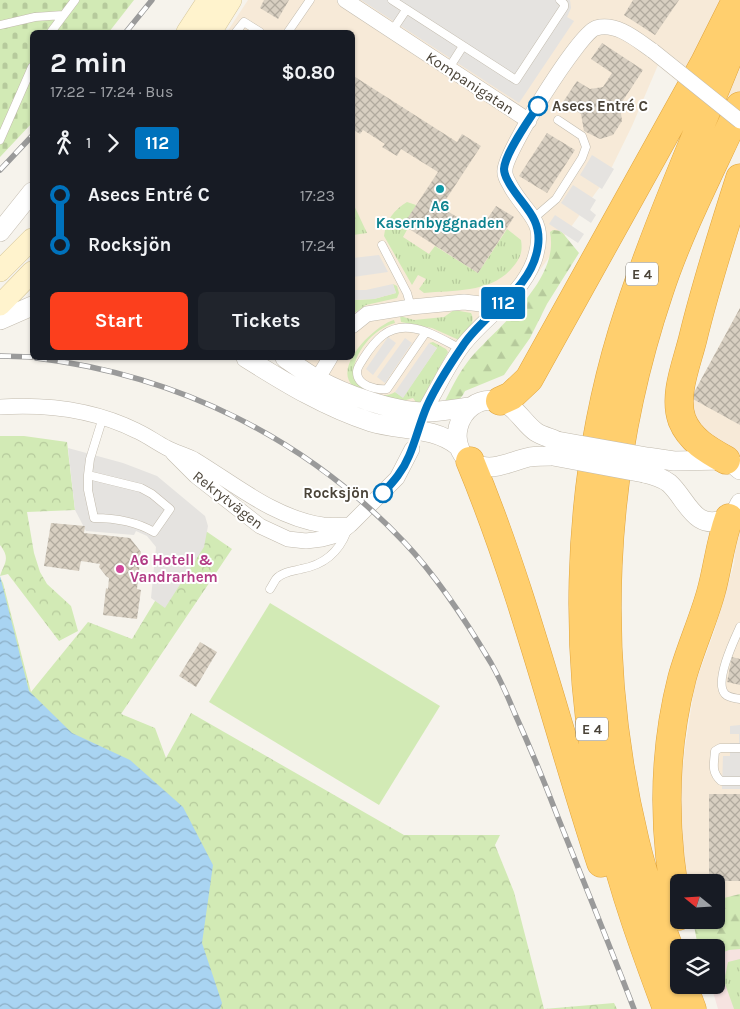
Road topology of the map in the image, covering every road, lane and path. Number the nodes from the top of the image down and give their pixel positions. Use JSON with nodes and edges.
{"nodes":[{"id":1,"x":76,"y":0,"type":"edge"},
{"id":2,"x":208,"y":0,"type":"edge"},
{"id":3,"x":231,"y":0,"type":"edge"},
{"id":4,"x":310,"y":0,"type":"edge"},
{"id":5,"x":345,"y":0,"type":"edge"},
{"id":6,"x":392,"y":0,"type":"edge"},
{"id":7,"x":560,"y":0,"type":"edge"},
{"id":8,"x":736,"y":0,"type":"edge"},
{"id":9,"x":406,"y":10,"type":"junction"},
{"id":10,"x":64,"y":15,"type":"junction"},
{"id":11,"x":0,"y":26,"type":"edge"},
{"id":12,"x":740,"y":28,"type":"edge"},
{"id":13,"x":53,"y":30,"type":"edge"},
{"id":14,"x":188,"y":30,"type":"edge"},
{"id":15,"x":212,"y":30,"type":"edge"},
{"id":16,"x":238,"y":30,"type":"edge"},
{"id":17,"x":257,"y":30,"type":"edge"},
{"id":18,"x":289,"y":30,"type":"edge"},
{"id":19,"x":392,"y":31,"type":"junction"},
{"id":20,"x":463,"y":46,"type":"junction"},
{"id":21,"x":449,"y":68,"type":"junction"},
{"id":22,"x":30,"y":72,"type":"edge"},
{"id":23,"x":740,"y":106,"type":"edge"},
{"id":24,"x":558,"y":120,"type":"dead end"},
{"id":25,"x":529,"y":121,"type":"junction"},
{"id":26,"x":740,"y":121,"type":"edge"},
{"id":27,"x":0,"y":140,"type":"edge"},
{"id":28,"x":740,"y":178,"type":"edge"},
{"id":29,"x":30,"y":194,"type":"edge"},
{"id":30,"x":534,"y":218,"type":"junction"},
{"id":31,"x":0,"y":232,"type":"edge"},
{"id":32,"x":30,"y":241,"type":"edge"},
{"id":33,"x":382,"y":245,"type":"dead end"},
{"id":34,"x":0,"y":271,"type":"edge"},
{"id":35,"x":30,"y":274,"type":"edge"},
{"id":36,"x":0,"y":305,"type":"edge"},
{"id":37,"x":30,"y":307,"type":"edge"},
{"id":38,"x":411,"y":307,"type":"junction"},
{"id":39,"x":494,"y":312,"type":"junction"},
{"id":40,"x":0,"y":320,"type":"edge"},
{"id":41,"x":355,"y":324,"type":"edge"},
{"id":42,"x":426,"y":332,"type":"junction"},
{"id":43,"x":461,"y":349,"type":"junction"},
{"id":44,"x":249,"y":360,"type":"edge"},
{"id":45,"x":288,"y":360,"type":"edge"},
{"id":46,"x":329,"y":360,"type":"edge"},
{"id":47,"x":317,"y":379,"type":"junction"},
{"id":48,"x":307,"y":395,"type":"junction"},
{"id":49,"x":500,"y":401,"type":"junction"},
{"id":50,"x":427,"y":406,"type":"dead end"},
{"id":51,"x":0,"y":407,"type":"edge"},
{"id":52,"x":470,"y":407,"type":"junction"},
{"id":53,"x":103,"y":418,"type":"junction"},
{"id":54,"x":555,"y":448,"type":"junction"},
{"id":55,"x":168,"y":449,"type":"junction"},
{"id":56,"x":412,"y":449,"type":"dead end"},
{"id":57,"x":464,"y":453,"type":"junction"},
{"id":58,"x":645,"y":465,"type":"junction"},
{"id":59,"x":733,"y":465,"type":"edge"},
{"id":60,"x":88,"y":475,"type":"junction"},
{"id":61,"x":736,"y":512,"type":"edge"},
{"id":62,"x":350,"y":525,"type":"junction"},
{"id":63,"x":270,"y":589,"type":"dead end"},
{"id":64,"x":740,"y":627,"type":"edge"},
{"id":65,"x":740,"y":699,"type":"edge"},
{"id":66,"x":740,"y":748,"type":"edge"},
{"id":67,"x":740,"y":781,"type":"edge"},
{"id":68,"x":672,"y":874,"type":"edge"},
{"id":69,"x":670,"y":951,"type":"edge"},
{"id":70,"x":686,"y":994,"type":"edge"},
{"id":71,"x":696,"y":994,"type":"edge"},
{"id":72,"x":666,"y":1009,"type":"edge"},
{"id":73,"x":692,"y":1009,"type":"edge"},
{"id":74,"x":700,"y":1009,"type":"edge"}],
"edges":[{"from":1,"to":10,"type":"lane"},
{"from":2,"to":14,"type":"main road"},
{"from":3,"to":15,"type":"main road"},
{"from":4,"to":18,"type":"lane"},
{"from":5,"to":19,"type":"street","name":"Kompanigatan"},
{"from":6,"to":9,"type":"lane"},
{"from":7,"to":20,"type":"lane"},
{"from":8,"to":49,"type":"highway"},
{"from":9,"to":19,"type":"lane"},
{"from":9,"to":20,"type":"lane"},
{"from":10,"to":11,"type":"lane"},
{"from":10,"to":13,"type":"lane"},
{"from":12,"to":72,"type":"highway","number":"E 4"},
{"from":16,"to":17,"type":"lane"},
{"from":19,"to":21,"type":"street","name":"Kompanigatan"},
{"from":20,"to":21,"type":"lane"},
{"from":21,"to":25,"type":"street","name":"Kompanigatan"},
{"from":22,"to":27,"type":"lane"},
{"from":23,"to":69,"type":"highway","number":"E 4"},
{"from":24,"to":30,"type":"lane"},
{"from":25,"to":26,"type":"street","name":"Kompanigatan","bridge":true},
{"from":25,"to":30,"type":"street"},
{"from":28,"to":59,"type":"highway"},
{"from":29,"to":31,"type":"street"},
{"from":30,"to":39,"type":"street"},
{"from":32,"to":34,"type":"main road"},
{"from":33,"to":38,"type":"lane"},
{"from":35,"to":36,"type":"main road"},
{"from":37,"to":40,"type":"street"},
{"from":38,"to":39,"type":"street"},
{"from":38,"to":41,"type":"street"},
{"from":39,"to":43,"type":"street"},
{"from":42,"to":42,"type":"lane"},
{"from":42,"to":43,"type":"lane"},
{"from":43,"to":50,"type":"street"},
{"from":44,"to":48,"type":"street"},
{"from":45,"to":47,"type":"street"},
{"from":46,"to":47,"type":"street"},
{"from":47,"to":48,"type":"street"},
{"from":47,"to":52,"type":"street"},
{"from":48,"to":57,"type":"street"},
{"from":49,"to":52,"type":"street"},
{"from":49,"to":54,"type":"street"},
{"from":51,"to":53,"type":"street","name":"Rekrytvägen"},
{"from":52,"to":57,"type":"street"},
{"from":53,"to":55,"type":"street","name":"Rekrytvägen"},
{"from":53,"to":60,"type":"lane"},
{"from":54,"to":57,"type":"street"},
{"from":54,"to":58,"type":"street","bridge":true},
{"from":55,"to":62,"type":"street","name":"Rekrytvägen"},
{"from":55,"to":62,"type":"street","name":"Rekrytvägen"},
{"from":56,"to":62,"type":"street","name":"Rekrytvägen"},
{"from":57,"to":72,"type":"highway"},
{"from":58,"to":59,"type":"street"},
{"from":58,"to":61,"type":"street"},
{"from":60,"to":60,"type":"lane"},
{"from":61,"to":68,"type":"highway"},
{"from":62,"to":63,"type":"lane"},
{"from":64,"to":65,"type":"lane"},
{"from":66,"to":67,"type":"lane"},
{"from":70,"to":73,"type":"highway"},
{"from":71,"to":74,"type":"highway"}]}
